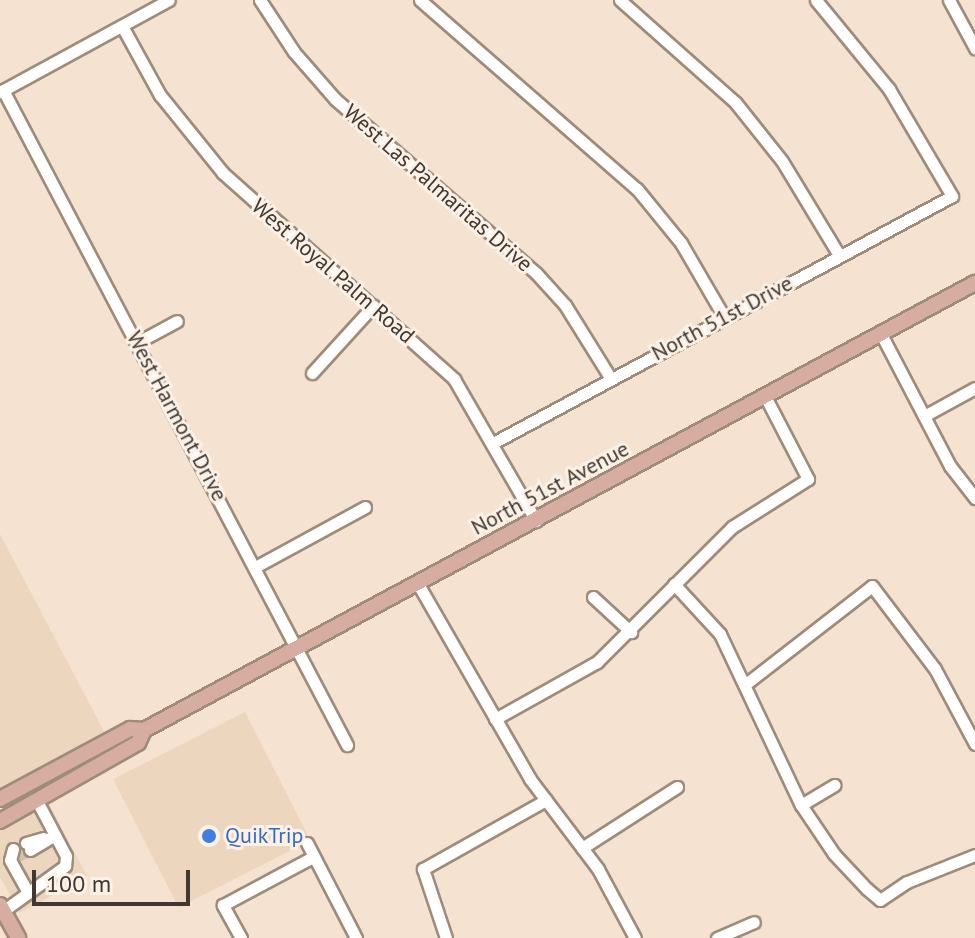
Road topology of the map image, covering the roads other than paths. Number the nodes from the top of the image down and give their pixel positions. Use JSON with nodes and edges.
{"nodes":[{"id":1,"x":169,"y":0,"type":"edge"},
{"id":2,"x":260,"y":0,"type":"edge"},
{"id":3,"x":420,"y":0,"type":"edge"},
{"id":4,"x":620,"y":0,"type":"edge"},
{"id":5,"x":816,"y":0,"type":"edge"},
{"id":6,"x":949,"y":0,"type":"edge"},
{"id":7,"x":122,"y":26,"type":"junction"},
{"id":8,"x":973,"y":40,"type":"edge"},
{"id":9,"x":2,"y":91,"type":"edge"},
{"id":10,"x":839,"y":255,"type":"junction"},
{"id":11,"x":975,"y":283,"type":"edge"},
{"id":12,"x":373,"y":306,"type":"junction"},
{"id":13,"x":724,"y":317,"type":"junction"},
{"id":14,"x":177,"y":321,"type":"dead end"},
{"id":15,"x":881,"y":334,"type":"junction"},
{"id":16,"x":138,"y":342,"type":"junction"},
{"id":17,"x":312,"y":373,"type":"dead end"},
{"id":18,"x":611,"y":379,"type":"junction"},
{"id":19,"x":975,"y":388,"type":"edge"},
{"id":20,"x":765,"y":396,"type":"junction"},
{"id":21,"x":924,"y":416,"type":"junction"},
{"id":22,"x":493,"y":443,"type":"junction"},
{"id":23,"x":975,"y":498,"type":"edge"},
{"id":24,"x":365,"y":507,"type":"dead end"},
{"id":25,"x":536,"y":521,"type":"junction"},
{"id":26,"x":257,"y":566,"type":"junction"},
{"id":27,"x":418,"y":584,"type":"junction"},
{"id":28,"x":674,"y":584,"type":"junction"},
{"id":29,"x":593,"y":597,"type":"dead end"},
{"id":30,"x":631,"y":632,"type":"junction"},
{"id":31,"x":300,"y":647,"type":"junction"},
{"id":32,"x":747,"y":683,"type":"junction"},
{"id":33,"x":495,"y":719,"type":"junction"},
{"id":34,"x":144,"y":730,"type":"junction"},
{"id":35,"x":975,"y":744,"type":"edge"},
{"id":36,"x":347,"y":745,"type":"dead end"},
{"id":37,"x":834,"y":785,"type":"dead end"},
{"id":38,"x":677,"y":787,"type":"dead end"},
{"id":39,"x":0,"y":799,"type":"edge"},
{"id":40,"x":546,"y":800,"type":"junction"},
{"id":41,"x":37,"y":801,"type":"junction"},
{"id":42,"x":801,"y":805,"type":"junction"},
{"id":43,"x":0,"y":821,"type":"edge"},
{"id":44,"x":52,"y":837,"type":"junction"},
{"id":45,"x":307,"y":843,"type":"dead end"},
{"id":46,"x":582,"y":848,"type":"junction"},
{"id":47,"x":29,"y":850,"type":"tunnel mouth"},
{"id":48,"x":975,"y":855,"type":"edge"},
{"id":49,"x":313,"y":857,"type":"junction"},
{"id":50,"x":15,"y":859,"type":"dead end"},
{"id":51,"x":28,"y":892,"type":"junction"},
{"id":52,"x":2,"y":908,"type":"edge"},
{"id":53,"x":754,"y":922,"type":"dead end"},
{"id":54,"x":18,"y":938,"type":"edge"},
{"id":55,"x":241,"y":938,"type":"edge"},
{"id":56,"x":356,"y":938,"type":"edge"},
{"id":57,"x":446,"y":938,"type":"edge"},
{"id":58,"x":635,"y":938,"type":"edge"},
{"id":59,"x":717,"y":938,"type":"edge"}],
"edges":[{"from":1,"to":7,"type":"street"},
{"from":2,"to":18,"type":"street","name":"West Las Palmaritas Drive"},
{"from":3,"to":13,"type":"street"},
{"from":4,"to":10,"type":"street"},
{"from":5,"to":10,"type":"street","name":"North 51st Drive"},
{"from":6,"to":8,"type":"street"},
{"from":7,"to":9,"type":"street"},
{"from":7,"to":12,"type":"street","name":"West Royal Palm Road"},
{"from":9,"to":16,"type":"street","name":"West Harmont Drive"},
{"from":10,"to":13,"type":"street","name":"North 51st Drive"},
{"from":11,"to":15,"type":"main road","name":"North 51st Avenue"},
{"from":12,"to":17,"type":"street"},
{"from":12,"to":22,"type":"street","name":"West Royal Palm Road"},
{"from":13,"to":18,"type":"street","name":"North 51st Drive"},
{"from":14,"to":16,"type":"street"},
{"from":15,"to":20,"type":"main road","name":"North 51st Avenue"},
{"from":15,"to":21,"type":"street"},
{"from":16,"to":26,"type":"street","name":"West Harmont Drive"},
{"from":18,"to":22,"type":"street","name":"North 51st Drive"},
{"from":19,"to":21,"type":"street"},
{"from":20,"to":25,"type":"main road","name":"North 51st Avenue"},
{"from":20,"to":28,"type":"street"},
{"from":21,"to":23,"type":"street"},
{"from":22,"to":25,"type":"street","name":"West Royal Palm Road"},
{"from":24,"to":26,"type":"street"},
{"from":25,"to":27,"type":"main road","name":"North 51st Avenue"},
{"from":26,"to":31,"type":"street","name":"West Harmont Drive"},
{"from":27,"to":31,"type":"main road","name":"North 51st Avenue"},
{"from":27,"to":33,"type":"street"},
{"from":28,"to":30,"type":"street"},
{"from":28,"to":32,"type":"street"},
{"from":29,"to":30,"type":"street"},
{"from":30,"to":33,"type":"street"},
{"from":31,"to":34,"type":"main road","name":"North 51st Avenue"},
{"from":31,"to":36,"type":"street","name":"West Harmont Drive"},
{"from":32,"to":35,"type":"street"},
{"from":32,"to":42,"type":"street"},
{"from":33,"to":40,"type":"street"},
{"from":34,"to":39,"type":"main road","name":"North 51st Avenue"},
{"from":34,"to":41,"type":"main road","name":"North 51st Avenue"},
{"from":37,"to":42,"type":"street"},
{"from":38,"to":46,"type":"street"},
{"from":40,"to":46,"type":"street"},
{"from":40,"to":57,"type":"street"},
{"from":41,"to":43,"type":"main road","name":"North 51st Avenue"},
{"from":41,"to":44,"type":"street"},
{"from":42,"to":48,"type":"street"},
{"from":44,"to":47,"type":"street"},
{"from":44,"to":51,"type":"street"},
{"from":45,"to":49,"type":"street"},
{"from":46,"to":58,"type":"street"},
{"from":49,"to":55,"type":"street"},
{"from":49,"to":56,"type":"street"},
{"from":50,"to":51,"type":"street"},
{"from":51,"to":52,"type":"street"},
{"from":52,"to":54,"type":"main road"},
{"from":53,"to":59,"type":"street"}]}
